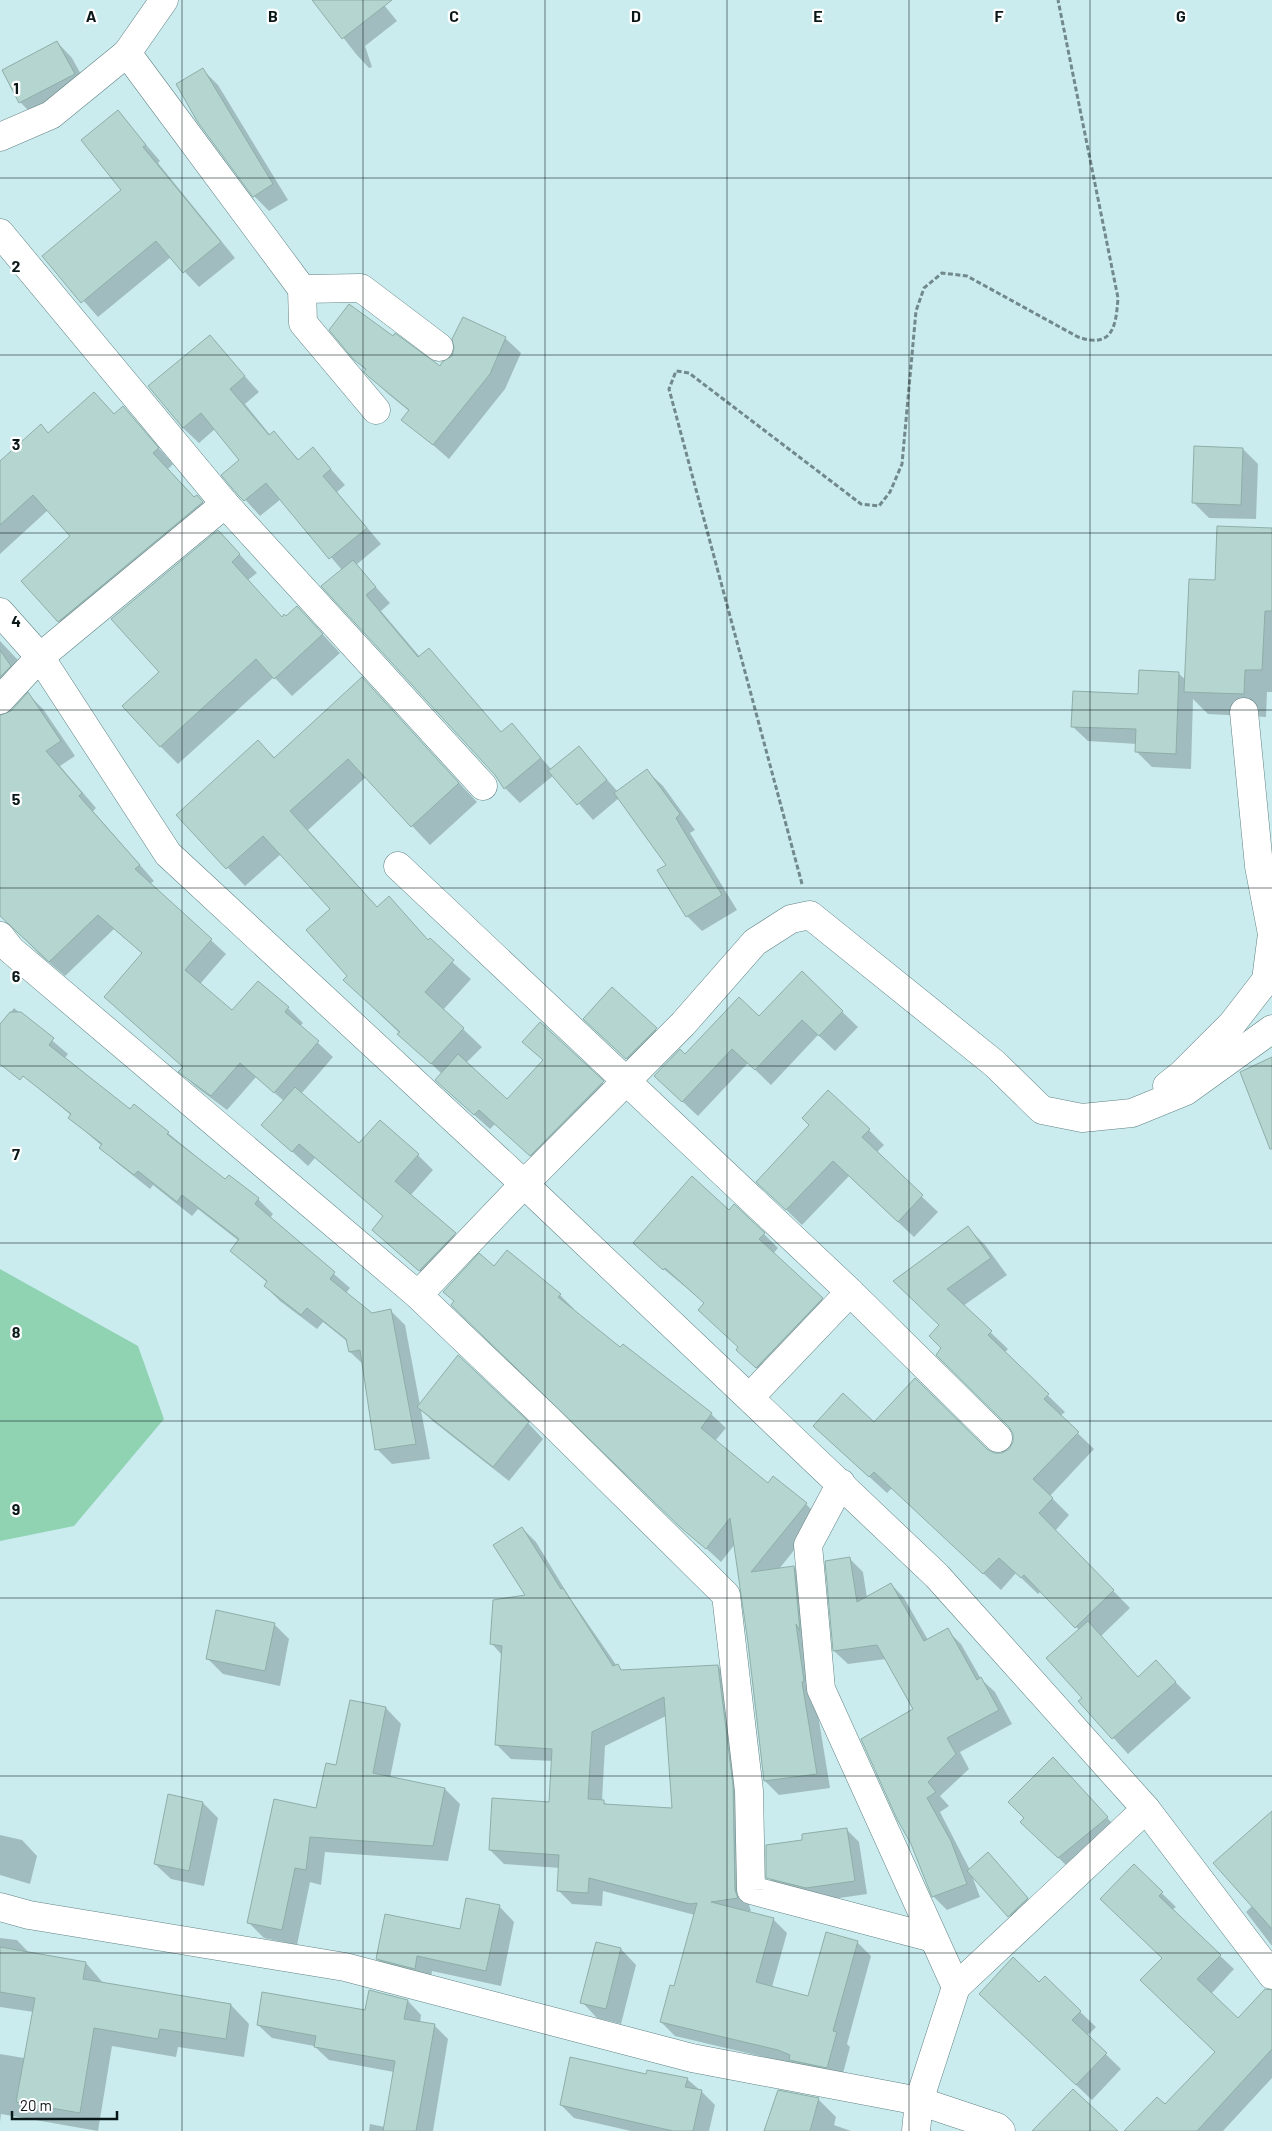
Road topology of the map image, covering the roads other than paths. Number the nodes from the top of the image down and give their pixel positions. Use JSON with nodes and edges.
{"nodes":[{"id":1,"x":164,"y":0,"type":"edge"},
{"id":2,"x":127,"y":54,"type":"junction"},
{"id":3,"x":0,"y":137,"type":"edge"},
{"id":4,"x":0,"y":233,"type":"edge"},
{"id":5,"x":302,"y":289,"type":"junction"},
{"id":6,"x":439,"y":347,"type":"dead end"},
{"id":7,"x":376,"y":410,"type":"dead end"},
{"id":8,"x":224,"y":504,"type":"junction"},
{"id":9,"x":0,"y":612,"type":"edge"},
{"id":10,"x":40,"y":657,"type":"junction"},
{"id":11,"x":0,"y":700,"type":"edge"},
{"id":12,"x":1244,"y":712,"type":"dead end"},
{"id":13,"x":483,"y":786,"type":"dead end"},
{"id":14,"x":398,"y":866,"type":"dead end"},
{"id":15,"x":0,"y":936,"type":"edge"},
{"id":16,"x":1272,"y":1029,"type":"edge"},
{"id":17,"x":627,"y":1081,"type":"junction"},
{"id":18,"x":1132,"y":1112,"type":"junction"},
{"id":19,"x":524,"y":1184,"type":"junction"},
{"id":20,"x":850,"y":1292,"type":"junction"},
{"id":21,"x":418,"y":1295,"type":"junction"},
{"id":22,"x":750,"y":1397,"type":"junction"},
{"id":23,"x":998,"y":1438,"type":"dead end"},
{"id":24,"x":841,"y":1483,"type":"junction"},
{"id":25,"x":1146,"y":1809,"type":"junction"},
{"id":26,"x":0,"y":1907,"type":"edge"},
{"id":27,"x":933,"y":1938,"type":"junction"},
{"id":28,"x":1272,"y":1975,"type":"edge"},
{"id":29,"x":956,"y":1987,"type":"junction"},
{"id":30,"x":919,"y":2101,"type":"junction"},
{"id":31,"x":916,"y":2131,"type":"edge"},
{"id":32,"x":1001,"y":2131,"type":"edge"}],
"edges":[{"from":1,"to":2,"type":"street"},
{"from":2,"to":3,"type":"street"},
{"from":2,"to":5,"type":"street"},
{"from":4,"to":8,"type":"street"},
{"from":5,"to":6,"type":"street"},
{"from":5,"to":7,"type":"street"},
{"from":8,"to":10,"type":"street"},
{"from":8,"to":13,"type":"street"},
{"from":9,"to":10,"type":"street"},
{"from":10,"to":11,"type":"street"},
{"from":10,"to":19,"type":"street"},
{"from":12,"to":18,"type":"street"},
{"from":14,"to":17,"type":"street"},
{"from":15,"to":21,"type":"street"},
{"from":16,"to":18,"type":"street"},
{"from":17,"to":18,"type":"street"},
{"from":17,"to":19,"type":"street"},
{"from":17,"to":20,"type":"street"},
{"from":19,"to":21,"type":"street"},
{"from":19,"to":22,"type":"street"},
{"from":20,"to":22,"type":"street"},
{"from":20,"to":23,"type":"street"},
{"from":21,"to":27,"type":"street"},
{"from":22,"to":24,"type":"street"},
{"from":24,"to":25,"type":"street"},
{"from":24,"to":27,"type":"street"},
{"from":25,"to":28,"type":"street"},
{"from":25,"to":29,"type":"street"},
{"from":26,"to":30,"type":"street"},
{"from":27,"to":29,"type":"street"},
{"from":29,"to":30,"type":"street"},
{"from":30,"to":31,"type":"street"},
{"from":30,"to":32,"type":"street"}]}
